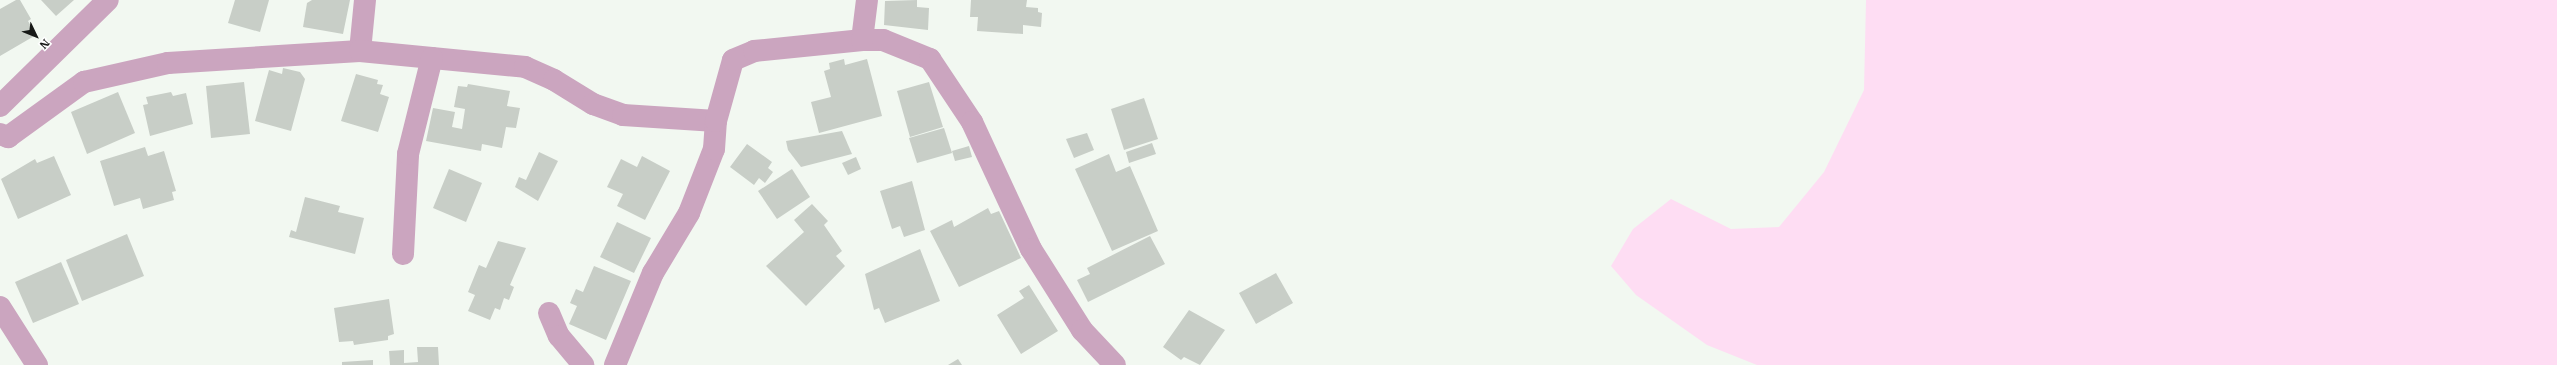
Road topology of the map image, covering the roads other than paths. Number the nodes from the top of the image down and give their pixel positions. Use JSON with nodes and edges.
{"nodes":[{"id":1,"x":108,"y":0,"type":"edge"},
{"id":2,"x":365,"y":0,"type":"edge"},
{"id":3,"x":867,"y":0,"type":"edge"},
{"id":4,"x":862,"y":40,"type":"junction"},
{"id":5,"x":360,"y":51,"type":"junction"},
{"id":6,"x":432,"y":58,"type":"junction"},
{"id":7,"x":0,"y":106,"type":"edge"},
{"id":8,"x":716,"y":121,"type":"junction"},
{"id":9,"x":0,"y":134,"type":"edge"},
{"id":10,"x":403,"y":254,"type":"dead end"},
{"id":11,"x":0,"y":307,"type":"edge"},
{"id":12,"x":550,"y":313,"type":"dead end"},
{"id":13,"x":35,"y":364,"type":"edge"},
{"id":14,"x":583,"y":365,"type":"edge"},
{"id":15,"x":615,"y":365,"type":"edge"},
{"id":16,"x":1115,"y":365,"type":"edge"}],
"edges":[{"from":1,"to":7,"type":"street"},
{"from":2,"to":5,"type":"street"},
{"from":3,"to":4,"type":"street"},
{"from":4,"to":8,"type":"street"},
{"from":4,"to":16,"type":"street"},
{"from":5,"to":6,"type":"street"},
{"from":5,"to":9,"type":"street"},
{"from":6,"to":8,"type":"street"},
{"from":6,"to":10,"type":"street"},
{"from":8,"to":15,"type":"street"},
{"from":11,"to":13,"type":"street"},
{"from":12,"to":14,"type":"street"}]}
